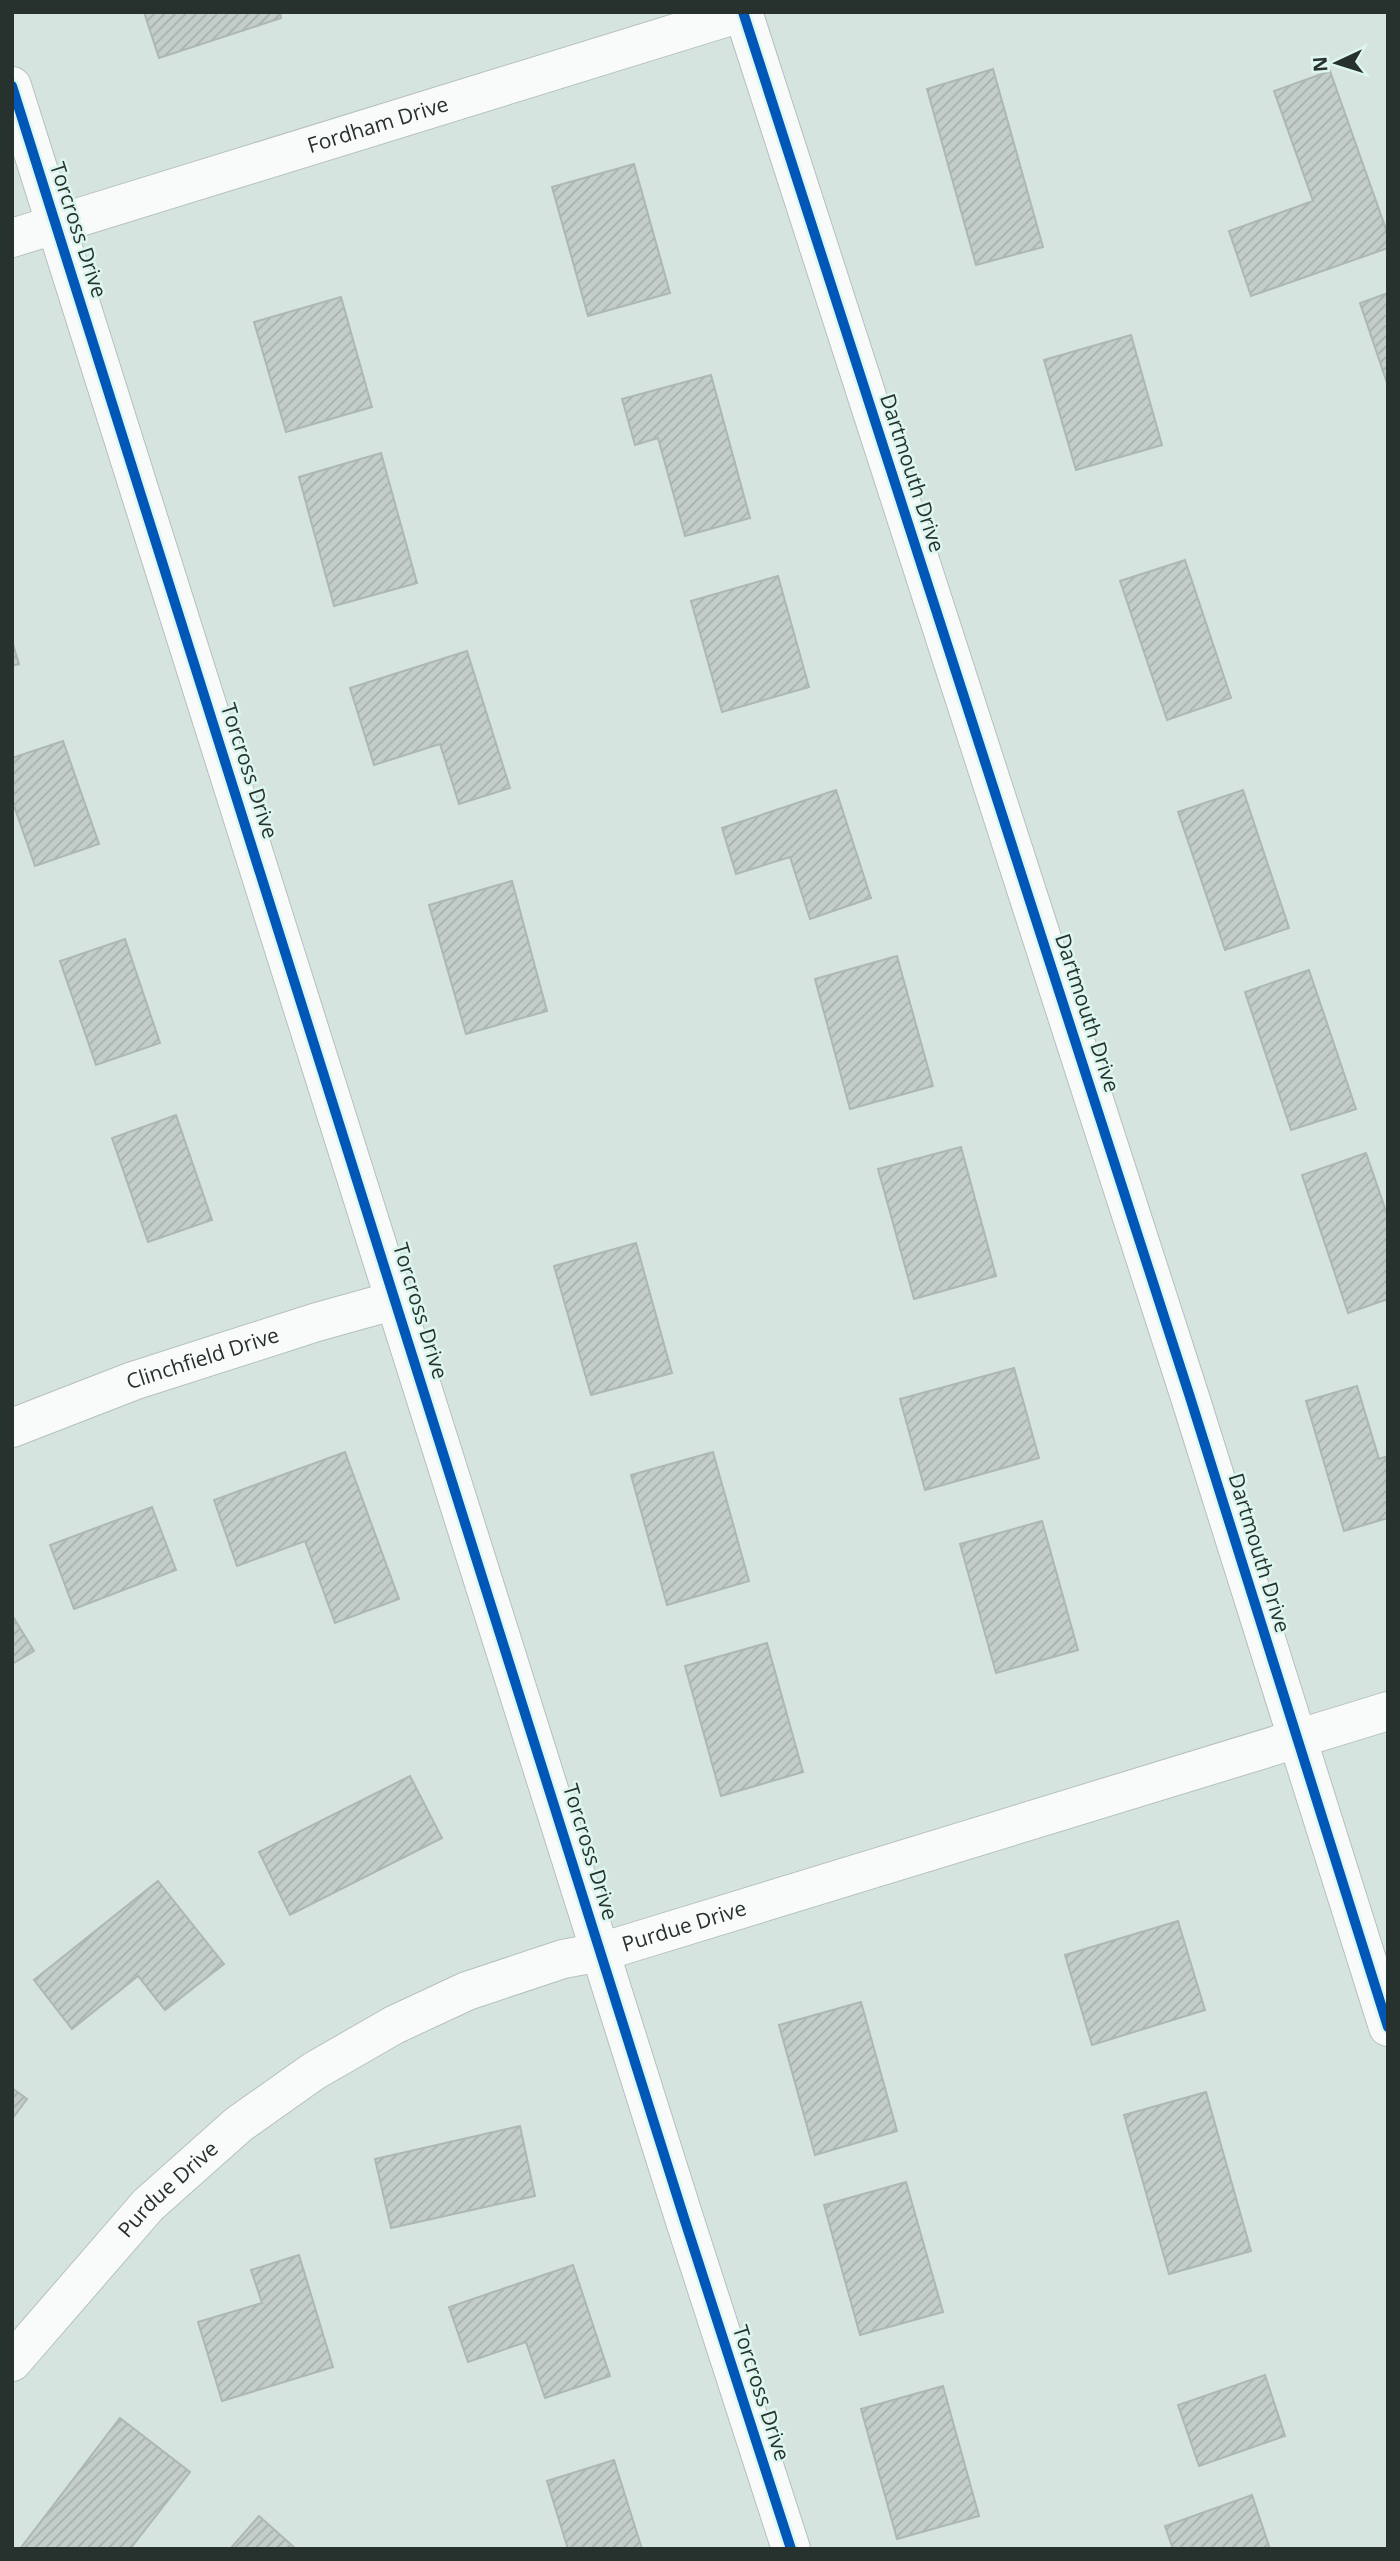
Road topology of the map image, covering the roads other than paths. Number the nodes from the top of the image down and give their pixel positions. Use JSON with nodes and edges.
{"nodes":[{"id":1,"x":743,"y":12,"type":"edge"},
{"id":2,"x":12,"y":86,"type":"edge"},
{"id":3,"x":56,"y":225,"type":"junction"},
{"id":4,"x":12,"y":238,"type":"edge"},
{"id":5,"x":396,"y":1300,"type":"junction"},
{"id":6,"x":12,"y":1428,"type":"edge"},
{"id":7,"x":1388,"y":1711,"type":"edge"},
{"id":8,"x":1297,"y":1740,"type":"junction"},
{"id":9,"x":601,"y":1952,"type":"junction"},
{"id":10,"x":1388,"y":2027,"type":"edge"},
{"id":11,"x":12,"y":2362,"type":"edge"},
{"id":12,"x":791,"y":2549,"type":"edge"}],
"edges":[{"from":1,"to":3,"type":"street","name":"Fordham Drive"},
{"from":1,"to":8,"type":"street","name":"Dartmouth Drive"},
{"from":2,"to":3,"type":"street","name":"Torcross Drive"},
{"from":3,"to":4,"type":"street","name":"Fordham Drive"},
{"from":3,"to":5,"type":"street","name":"Torcross Drive"},
{"from":5,"to":6,"type":"street","name":"Clinchfield Drive"},
{"from":5,"to":9,"type":"street","name":"Torcross Drive"},
{"from":7,"to":8,"type":"street","name":"Purdue Drive"},
{"from":8,"to":9,"type":"street","name":"Purdue Drive"},
{"from":8,"to":10,"type":"street","name":"Dartmouth Drive"},
{"from":9,"to":11,"type":"street","name":"Purdue Drive"},
{"from":9,"to":12,"type":"street","name":"Torcross Drive"}]}
